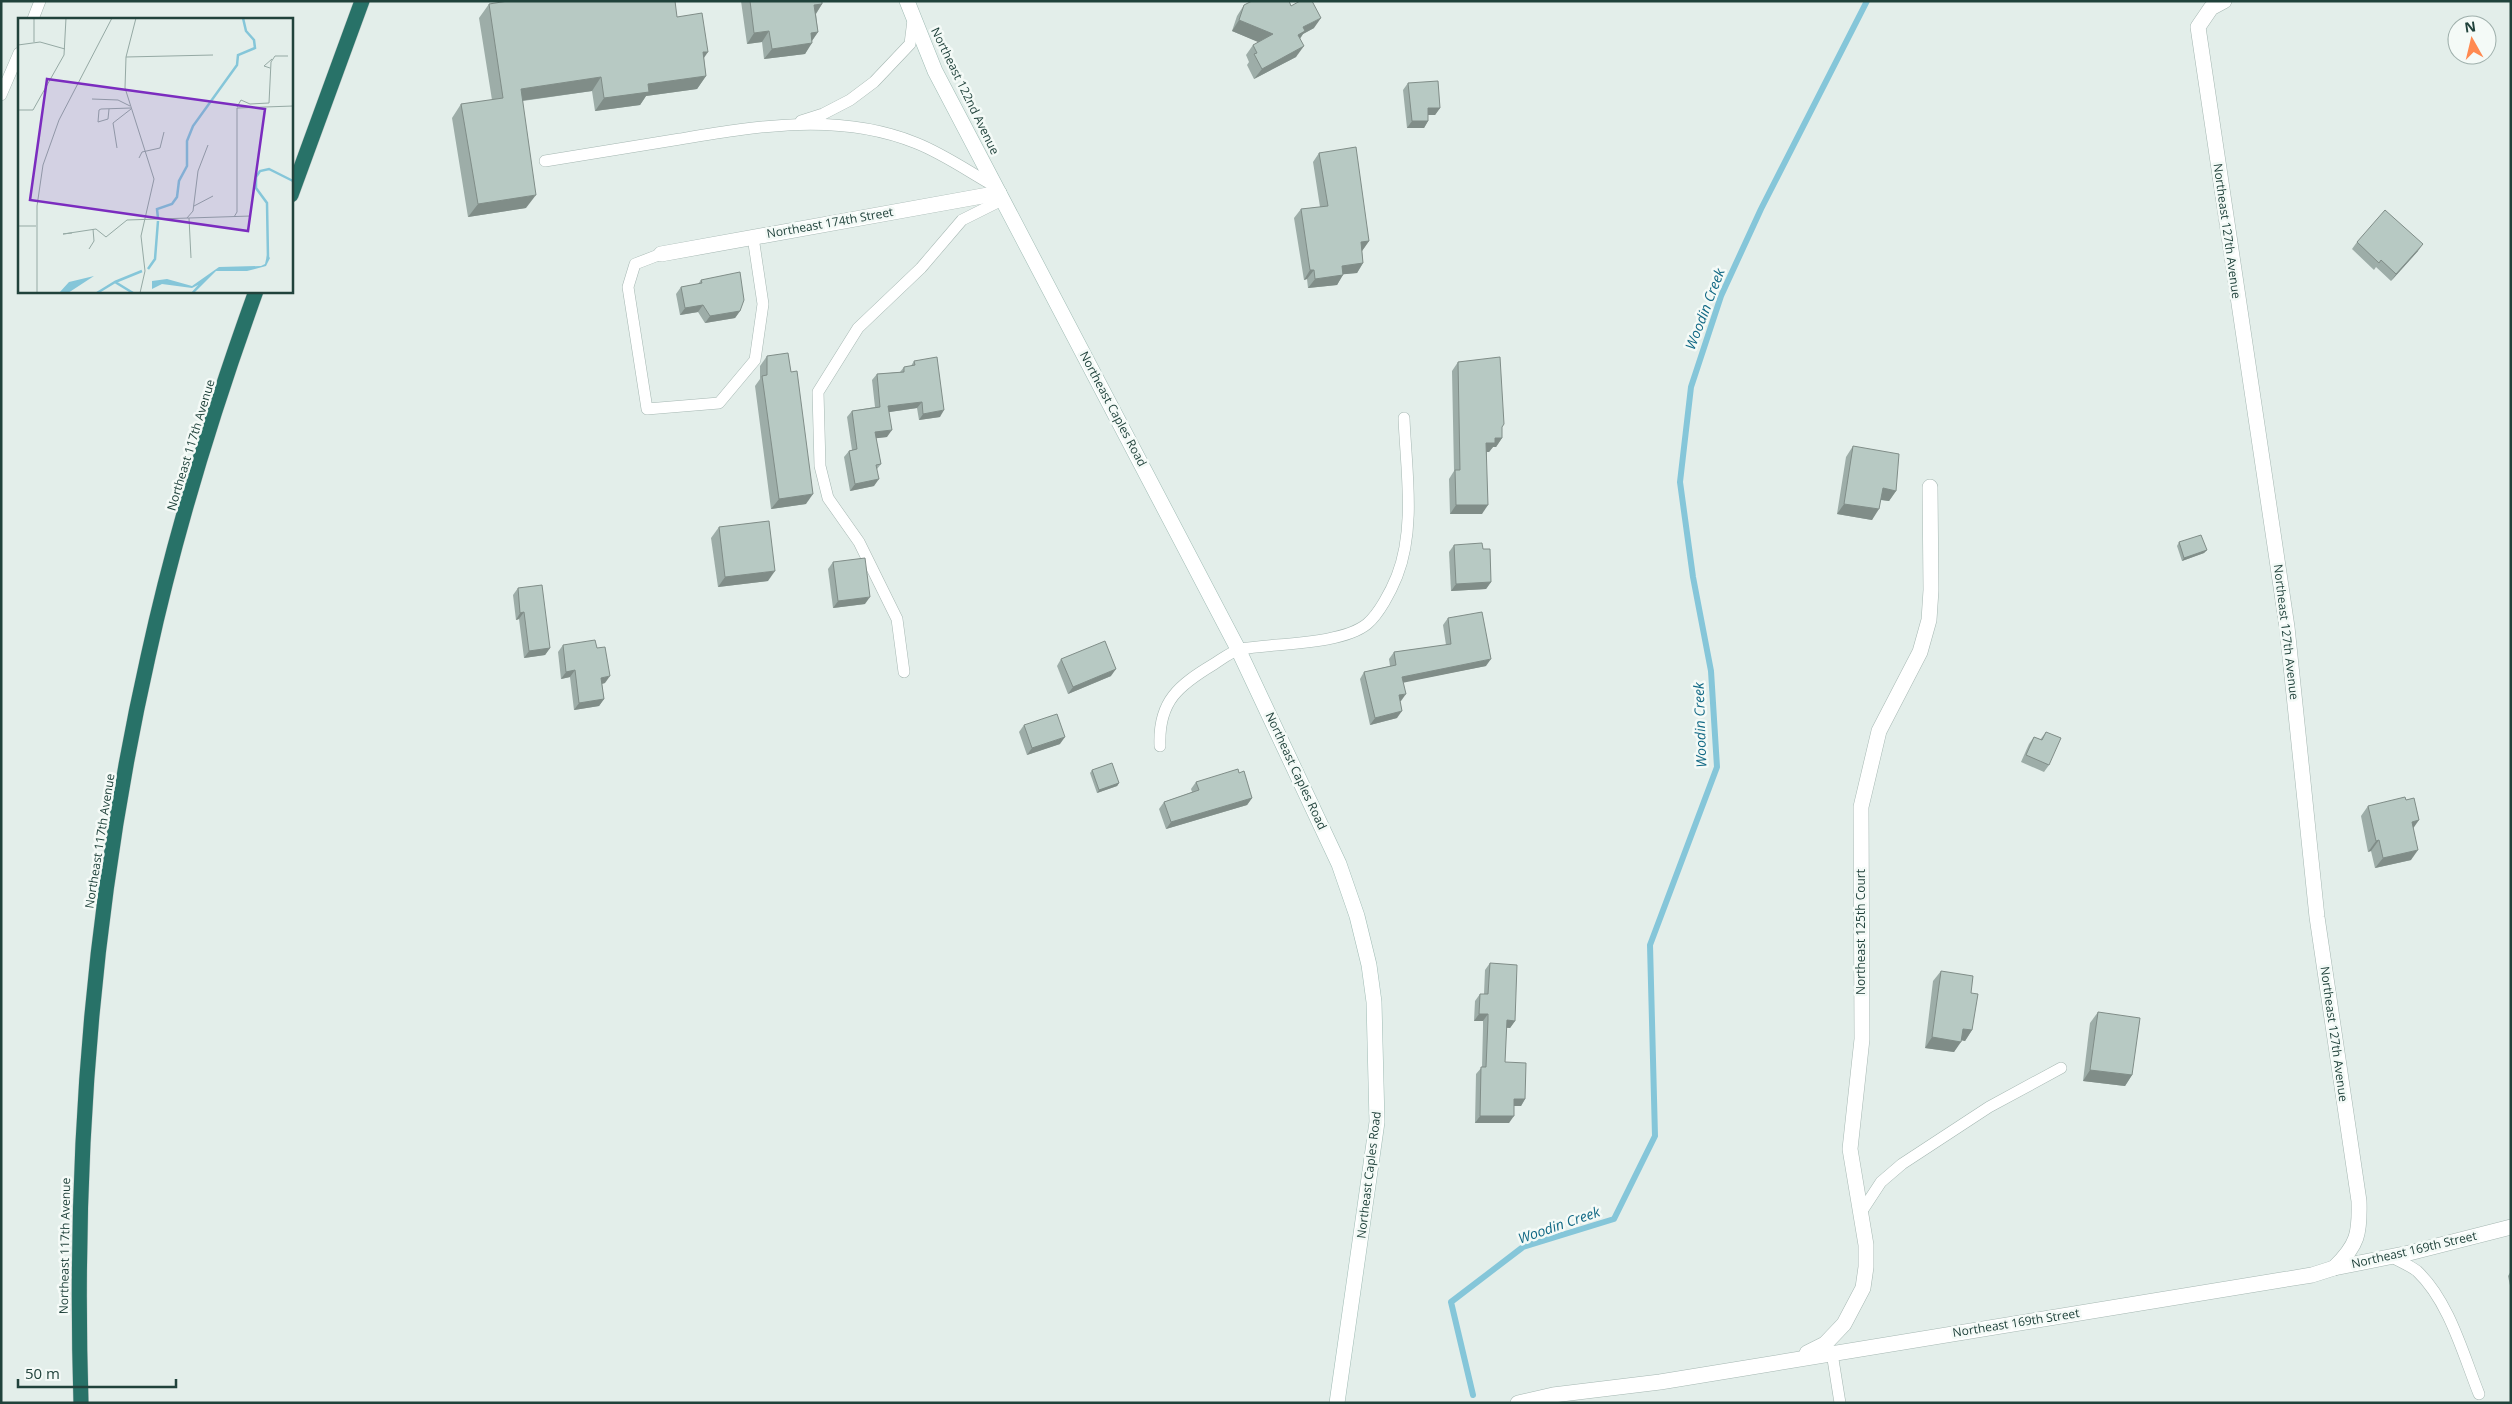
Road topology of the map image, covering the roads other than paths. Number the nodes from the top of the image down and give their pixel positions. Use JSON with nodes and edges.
{"nodes":[{"id":1,"x":40,"y":1,"type":"edge"},
{"id":2,"x":362,"y":1,"type":"edge"},
{"id":3,"x":907,"y":1,"type":"edge"},
{"id":4,"x":2203,"y":1,"type":"edge"},
{"id":5,"x":2224,"y":1,"type":"edge"},
{"id":6,"x":33,"y":18,"type":"edge"},
{"id":7,"x":913,"y":20,"type":"junction"},
{"id":8,"x":2198,"y":27,"type":"junction"},
{"id":9,"x":18,"y":55,"type":"edge"},
{"id":10,"x":1,"y":95,"type":"edge"},
{"id":11,"x":792,"y":124,"type":"junction"},
{"id":12,"x":545,"y":161,"type":"dead end"},
{"id":13,"x":292,"y":192,"type":"edge"},
{"id":14,"x":999,"y":193,"type":"junction"},
{"id":15,"x":753,"y":237,"type":"junction"},
{"id":16,"x":661,"y":254,"type":"joint"},
{"id":17,"x":255,"y":296,"type":"edge"},
{"id":18,"x":1404,"y":418,"type":"dead end"},
{"id":19,"x":1930,"y":487,"type":"dead end"},
{"id":20,"x":1238,"y":649,"type":"junction"},
{"id":21,"x":904,"y":672,"type":"dead end"},
{"id":22,"x":1160,"y":746,"type":"dead end"},
{"id":23,"x":2061,"y":1068,"type":"dead end"},
{"id":24,"x":1860,"y":1214,"type":"junction"},
{"id":25,"x":2511,"y":1227,"type":"edge"},
{"id":26,"x":2390,"y":1256,"type":"junction"},
{"id":27,"x":2334,"y":1268,"type":"junction"},
{"id":28,"x":1832,"y":1353,"type":"junction"},
{"id":29,"x":1797,"y":1358,"type":"junction"},
{"id":30,"x":2479,"y":1394,"type":"dead end"},
{"id":31,"x":81,"y":1403,"type":"edge"},
{"id":32,"x":1337,"y":1403,"type":"edge"},
{"id":33,"x":1518,"y":1403,"type":"edge"},
{"id":34,"x":1840,"y":1403,"type":"edge"}],
"edges":[{"from":1,"to":6,"type":"lane"},
{"from":2,"to":13,"type":"highway"},
{"from":3,"to":7,"type":"street","name":"Northeast 122nd Avenue"},
{"from":4,"to":8,"type":"street","name":"Northeast 127th Avenue"},
{"from":5,"to":8,"type":"street"},
{"from":7,"to":11,"type":"lane"},
{"from":7,"to":14,"type":"street","name":"Northeast 122nd Avenue"},
{"from":8,"to":27,"type":"street","name":"Northeast 127th Avenue"},
{"from":9,"to":10,"type":"lane"},
{"from":11,"to":12,"type":"lane"},
{"from":11,"to":14,"type":"lane"},
{"from":14,"to":15,"type":"street","name":"Northeast 174th Street"},
{"from":14,"to":20,"type":"street","name":"Northeast Caples Road"},
{"from":14,"to":21,"type":"lane"},
{"from":15,"to":16,"type":"street","name":"Northeast 174th Street"},
{"from":15,"to":16,"type":"lane"},
{"from":17,"to":31,"type":"highway","name":"Northeast 117th Avenue"},
{"from":18,"to":20,"type":"lane"},
{"from":19,"to":24,"type":"street","name":"Northeast 125th Court"},
{"from":20,"to":22,"type":"lane"},
{"from":20,"to":32,"type":"street","name":"Northeast Caples Road"},
{"from":23,"to":24,"type":"lane"},
{"from":24,"to":29,"type":"street","name":"Northeast 125th Court"},
{"from":25,"to":26,"type":"street","name":"Northeast 169th Street"},
{"from":26,"to":27,"type":"street","name":"Northeast 169th Street"},
{"from":26,"to":30,"type":"lane"},
{"from":27,"to":28,"type":"street","name":"Northeast 169th Street"},
{"from":28,"to":29,"type":"street","name":"Northeast 169th Street"},
{"from":28,"to":34,"type":"lane"},
{"from":29,"to":33,"type":"street","name":"Northeast 169th Street"}]}
